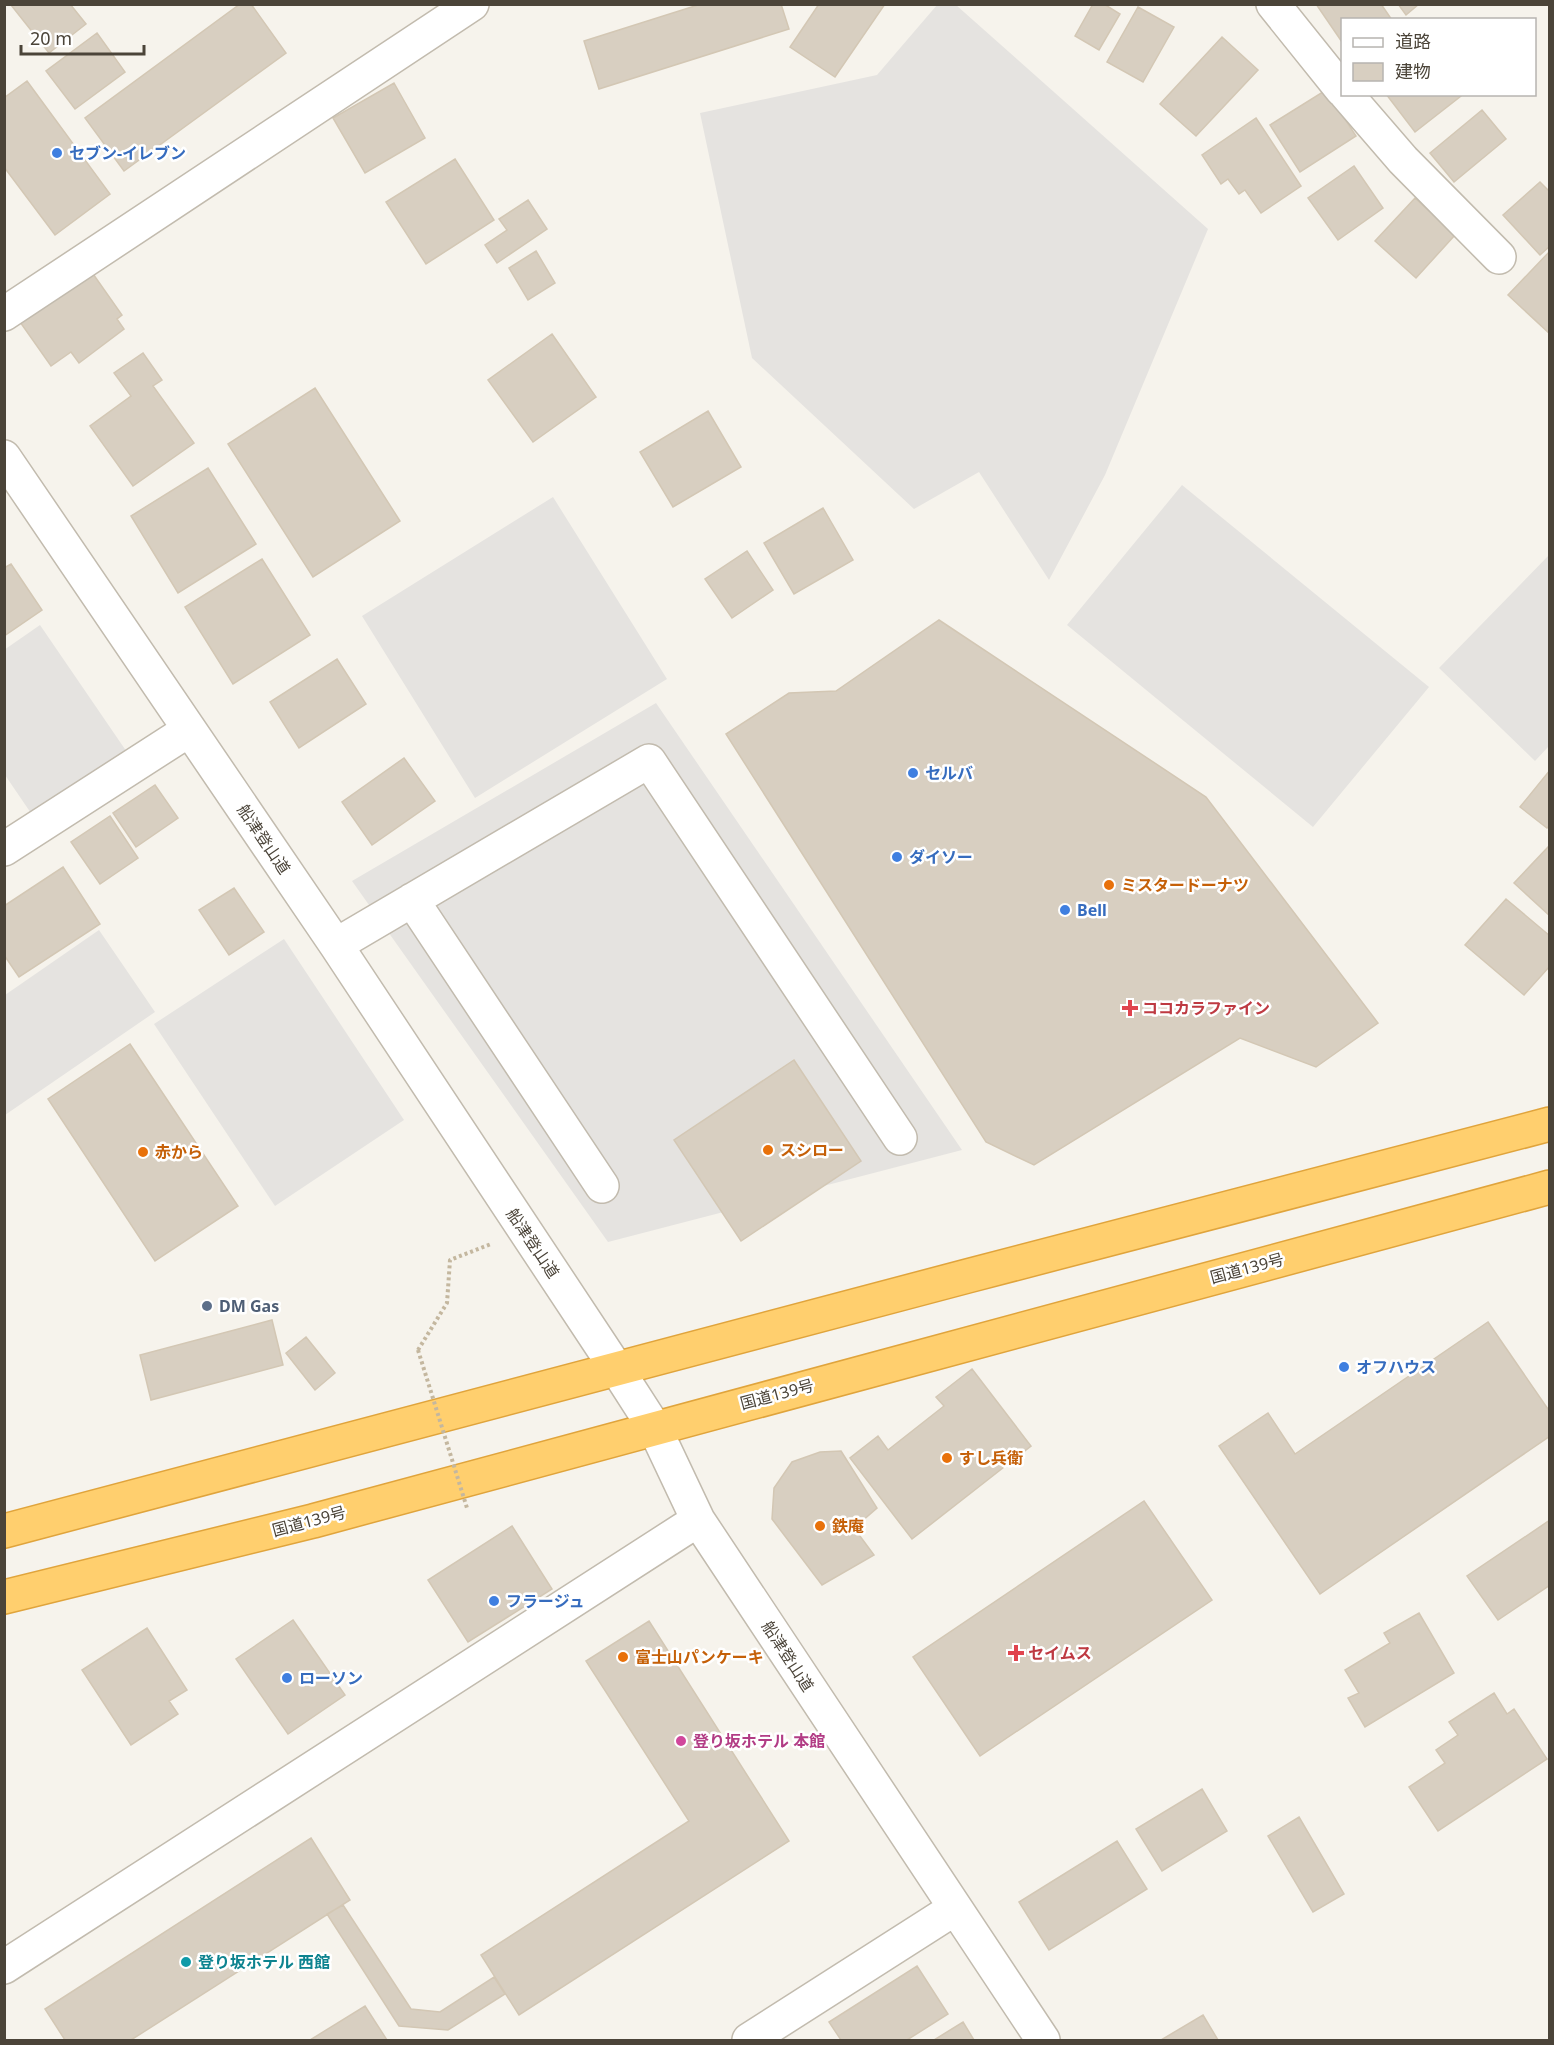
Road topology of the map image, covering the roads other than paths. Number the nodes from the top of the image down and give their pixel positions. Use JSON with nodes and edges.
{"nodes":[{"id":1,"x":472,"y":4,"type":"edge"},
{"id":2,"x":1272,"y":4,"type":"edge"},
{"id":3,"x":1341,"y":89,"type":"edge"},
{"id":4,"x":1348,"y":96,"type":"edge"},
{"id":5,"x":1498,"y":257,"type":"dead end"},
{"id":6,"x":4,"y":314,"type":"edge"},
{"id":7,"x":4,"y":457,"type":"edge"},
{"id":8,"x":189,"y":730,"type":"junction"},
{"id":9,"x":4,"y":849,"type":"edge"},
{"id":10,"x":412,"y":900,"type":"junction"},
{"id":11,"x":336,"y":945,"type":"junction"},
{"id":12,"x":1550,"y":1124,"type":"edge"},
{"id":13,"x":900,"y":1138,"type":"dead end"},
{"id":14,"x":603,"y":1186,"type":"dead end"},
{"id":15,"x":1550,"y":1187,"type":"edge"},
{"id":16,"x":618,"y":1371,"type":"junction"},
{"id":17,"x":654,"y":1426,"type":"junction"},
{"id":18,"x":698,"y":1520,"type":"junction"},
{"id":19,"x":4,"y":1531,"type":"edge"},
{"id":20,"x":4,"y":1597,"type":"edge"},
{"id":21,"x":954,"y":1909,"type":"junction"},
{"id":22,"x":4,"y":1967,"type":"edge"},
{"id":23,"x":749,"y":2040,"type":"edge"},
{"id":24,"x":1043,"y":2040,"type":"edge"}],
"edges":[{"from":1,"to":6,"type":"street"},
{"from":2,"to":3,"type":"street"},
{"from":4,"to":5,"type":"street"},
{"from":7,"to":8,"type":"street","name":"船津登山道"},
{"from":8,"to":9,"type":"street"},
{"from":8,"to":11,"type":"street","name":"船津登山道"},
{"from":10,"to":11,"type":"street"},
{"from":10,"to":13,"type":"street"},
{"from":10,"to":14,"type":"street"},
{"from":11,"to":16,"type":"street","name":"船津登山道"},
{"from":12,"to":16,"type":"highway"},
{"from":15,"to":17,"type":"highway","name":"国道139号"},
{"from":16,"to":17,"type":"street","name":"船津登山道"},
{"from":16,"to":19,"type":"highway"},
{"from":17,"to":18,"type":"street","name":"船津登山道"},
{"from":17,"to":20,"type":"highway","name":"国道139号"},
{"from":18,"to":21,"type":"street","name":"船津登山道"},
{"from":18,"to":22,"type":"street"},
{"from":21,"to":23,"type":"street"},
{"from":21,"to":24,"type":"street","name":"船津登山道"}]}
